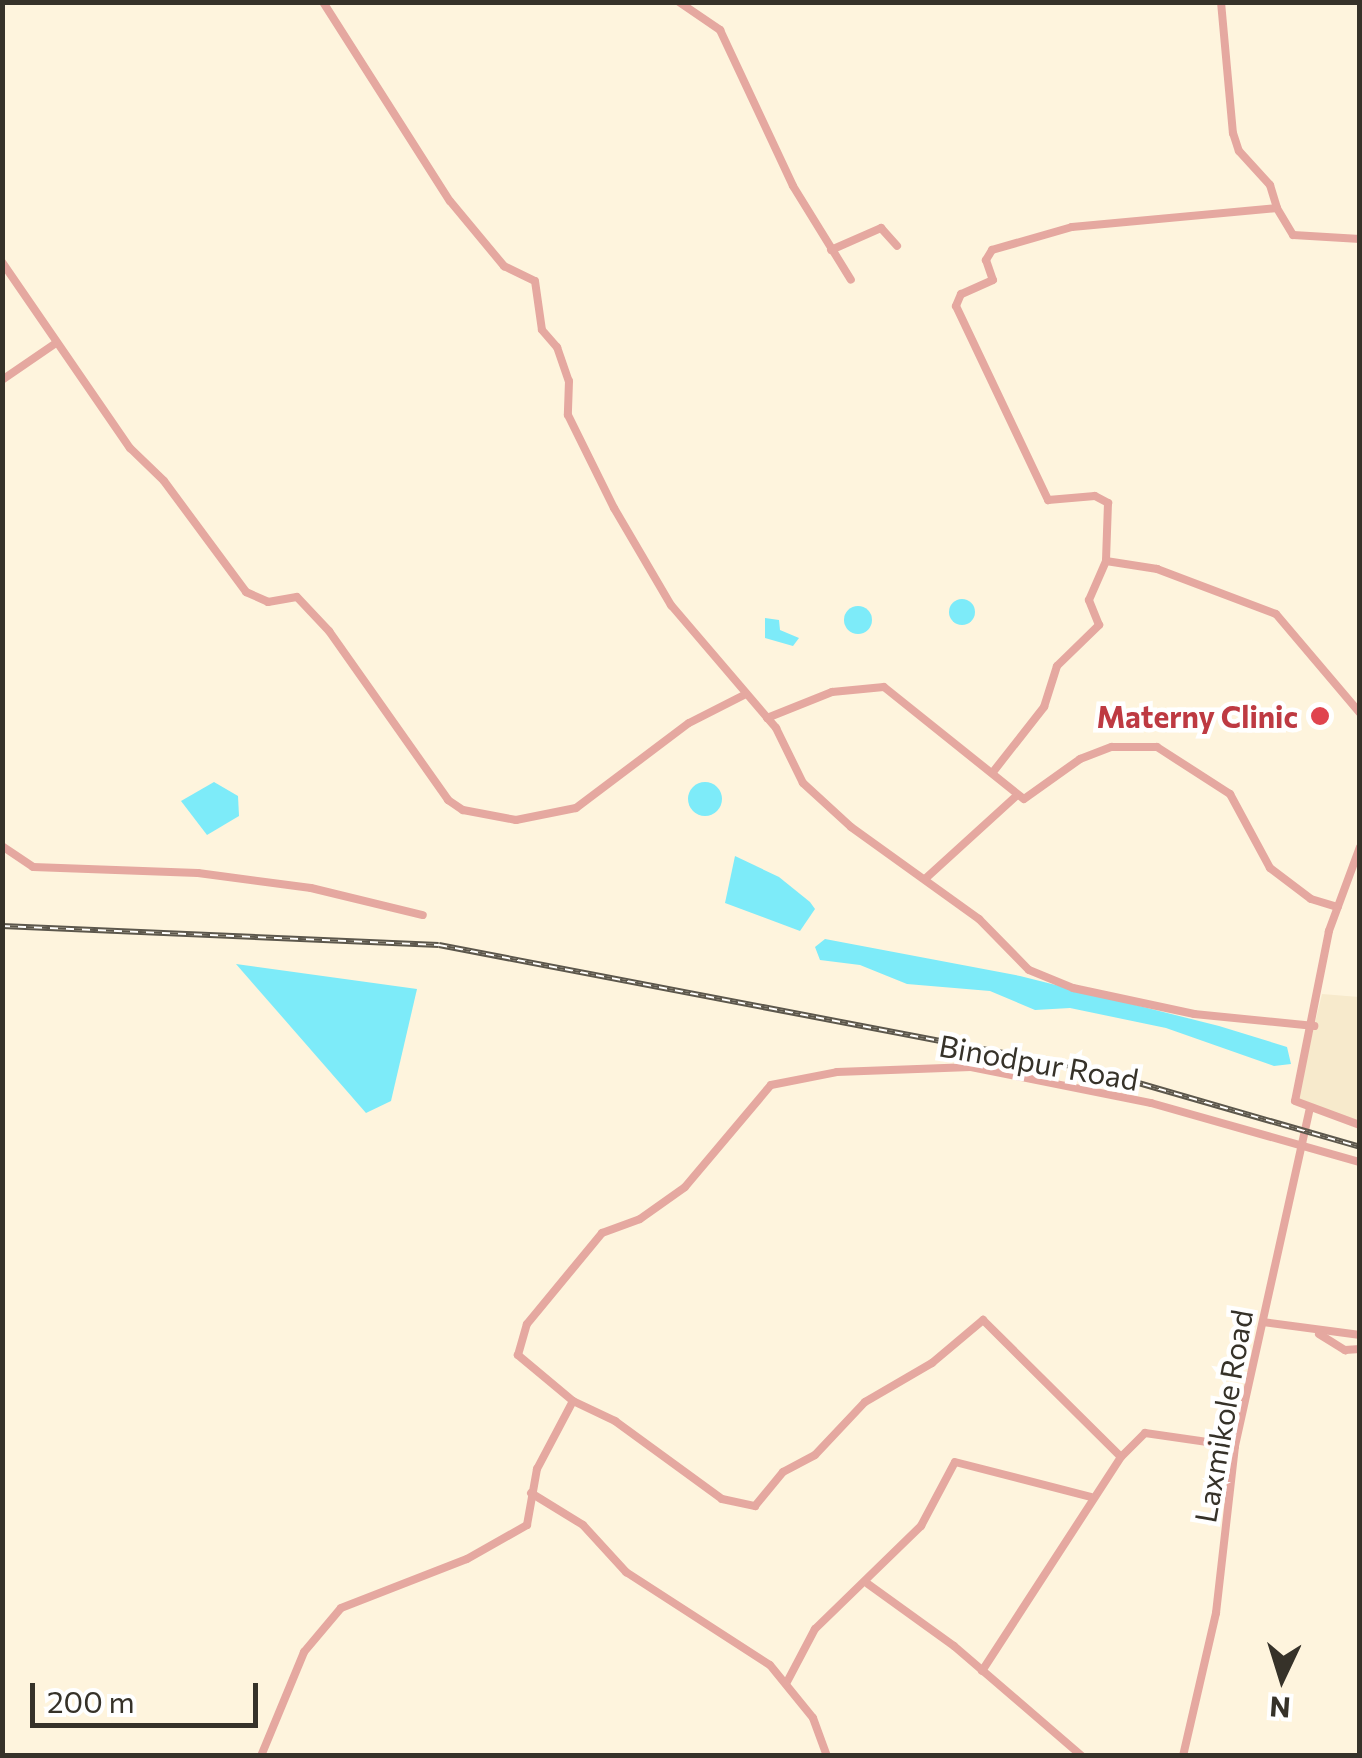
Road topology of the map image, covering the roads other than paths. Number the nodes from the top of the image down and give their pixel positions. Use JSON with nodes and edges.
{"nodes":[{"id":1,"x":323,"y":2,"type":"edge"},
{"id":2,"x":679,"y":2,"type":"edge"},
{"id":3,"x":1222,"y":2,"type":"edge"},
{"id":4,"x":1277,"y":208,"type":"junction"},
{"id":5,"x":1360,"y":239,"type":"edge"},
{"id":6,"x":897,"y":246,"type":"dead end"},
{"id":7,"x":831,"y":250,"type":"junction"},
{"id":8,"x":2,"y":262,"type":"edge"},
{"id":9,"x":851,"y":280,"type":"dead end"},
{"id":10,"x":56,"y":343,"type":"junction"},
{"id":11,"x":2,"y":380,"type":"edge"},
{"id":12,"x":1106,"y":561,"type":"junction"},
{"id":13,"x":746,"y":694,"type":"junction"},
{"id":14,"x":1360,"y":713,"type":"edge"},
{"id":15,"x":767,"y":718,"type":"junction"},
{"id":16,"x":993,"y":772,"type":"junction"},
{"id":17,"x":1015,"y":797,"type":"junction"},
{"id":18,"x":2,"y":846,"type":"edge"},
{"id":19,"x":1360,"y":847,"type":"edge"},
{"id":20,"x":1350,"y":878,"type":"junction"},
{"id":21,"x":925,"y":879,"type":"junction"},
{"id":22,"x":1360,"y":882,"type":"edge"},
{"id":23,"x":1338,"y":907,"type":"junction"},
{"id":24,"x":423,"y":915,"type":"dead end"},
{"id":25,"x":1314,"y":1026,"type":"junction"},
{"id":26,"x":1310,"y":1108,"type":"junction"},
{"id":27,"x":1360,"y":1124,"type":"edge"},
{"id":28,"x":1298,"y":1143,"type":"junction"},
{"id":29,"x":1360,"y":1162,"type":"edge"},
{"id":30,"x":1262,"y":1322,"type":"junction"},
{"id":31,"x":1308,"y":1330,"type":"junction"},
{"id":32,"x":1360,"y":1334,"type":"edge"},
{"id":33,"x":1360,"y":1349,"type":"edge"},
{"id":34,"x":573,"y":1401,"type":"junction"},
{"id":35,"x":1234,"y":1446,"type":"junction"},
{"id":36,"x":1121,"y":1457,"type":"junction"},
{"id":37,"x":531,"y":1493,"type":"junction"},
{"id":38,"x":1091,"y":1497,"type":"junction"},
{"id":39,"x":868,"y":1584,"type":"junction"},
{"id":40,"x":982,"y":1670,"type":"junction"},
{"id":41,"x":787,"y":1682,"type":"junction"},
{"id":42,"x":261,"y":1756,"type":"edge"},
{"id":43,"x":828,"y":1756,"type":"edge"},
{"id":44,"x":1082,"y":1756,"type":"edge"},
{"id":45,"x":1183,"y":1756,"type":"edge"}],
"edges":[{"from":1,"to":13,"type":"street"},
{"from":2,"to":7,"type":"street"},
{"from":3,"to":4,"type":"street"},
{"from":4,"to":5,"type":"street"},
{"from":4,"to":12,"type":"street"},
{"from":6,"to":7,"type":"street"},
{"from":7,"to":9,"type":"street"},
{"from":8,"to":10,"type":"street"},
{"from":10,"to":11,"type":"street"},
{"from":10,"to":13,"type":"street"},
{"from":12,"to":14,"type":"street"},
{"from":12,"to":16,"type":"street"},
{"from":13,"to":15,"type":"street"},
{"from":15,"to":16,"type":"street"},
{"from":15,"to":21,"type":"street"},
{"from":16,"to":17,"type":"street"},
{"from":17,"to":21,"type":"street"},
{"from":17,"to":23,"type":"street"},
{"from":18,"to":24,"type":"street"},
{"from":19,"to":20,"type":"street"},
{"from":20,"to":22,"type":"street"},
{"from":20,"to":23,"type":"street"},
{"from":21,"to":25,"type":"street"},
{"from":23,"to":25,"type":"street"},
{"from":25,"to":26,"type":"street"},
{"from":26,"to":27,"type":"street"},
{"from":26,"to":28,"type":"street","name":"Laxmikole Road"},
{"from":28,"to":29,"type":"street"},
{"from":28,"to":30,"type":"street","name":"Laxmikole Road"},
{"from":28,"to":34,"type":"street","name":"Binodpur Road"},
{"from":30,"to":31,"type":"street"},
{"from":30,"to":35,"type":"street","name":"Laxmikole Road"},
{"from":31,"to":32,"type":"street"},
{"from":31,"to":33,"type":"street"},
{"from":34,"to":36,"type":"street"},
{"from":34,"to":37,"type":"street"},
{"from":35,"to":36,"type":"street"},
{"from":35,"to":45,"type":"street","name":"Laxmikole Road"},
{"from":36,"to":38,"type":"street"},
{"from":37,"to":41,"type":"street"},
{"from":37,"to":42,"type":"street"},
{"from":38,"to":39,"type":"street"},
{"from":38,"to":40,"type":"street"},
{"from":39,"to":40,"type":"street"},
{"from":39,"to":41,"type":"street"},
{"from":40,"to":44,"type":"street"},
{"from":41,"to":43,"type":"street"}]}
